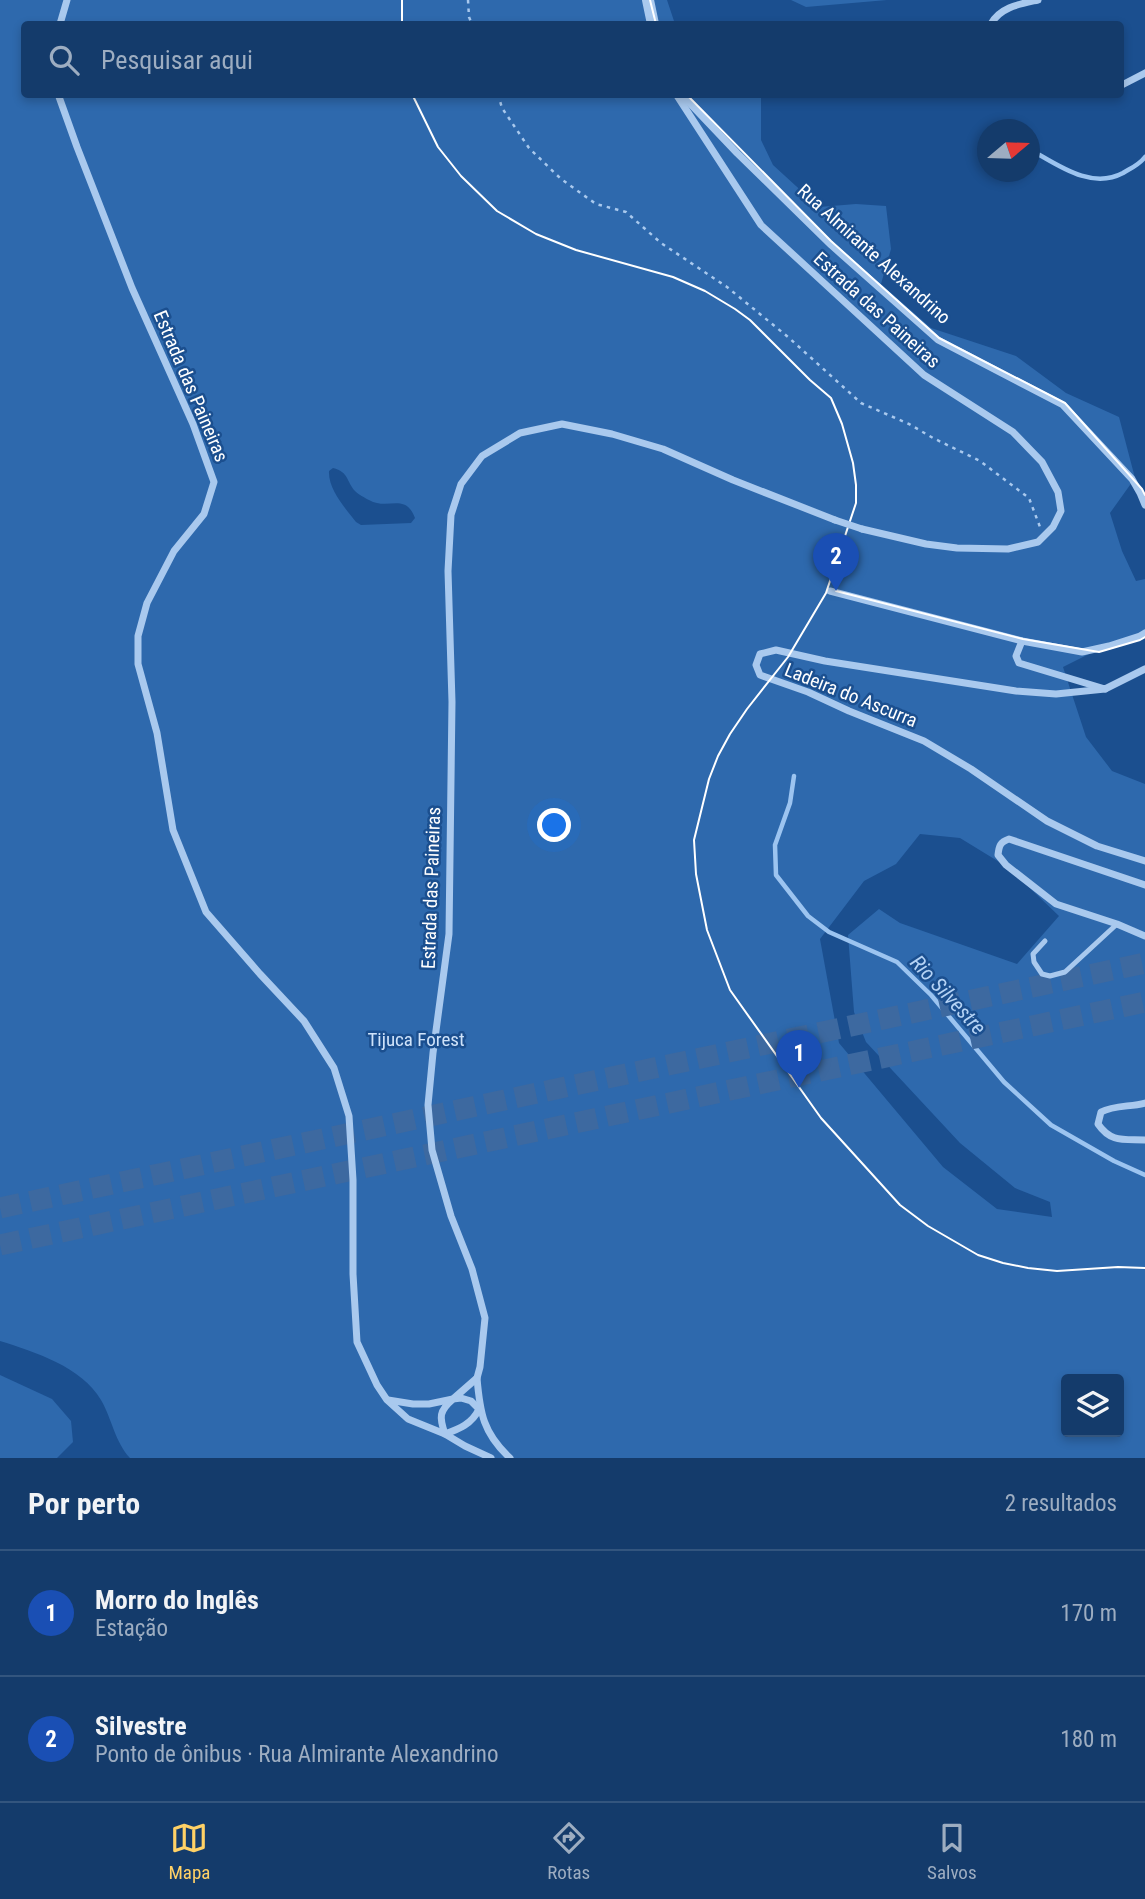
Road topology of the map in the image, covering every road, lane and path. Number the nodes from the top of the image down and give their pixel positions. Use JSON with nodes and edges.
{"nodes":[{"id":1,"x":67,"y":0,"type":"edge"},
{"id":2,"x":468,"y":0,"type":"edge"},
{"id":3,"x":648,"y":0,"type":"edge"},
{"id":4,"x":1038,"y":0,"type":"edge"},
{"id":5,"x":61,"y":21,"type":"edge"},
{"id":6,"x":471,"y":21,"type":"edge"},
{"id":7,"x":652,"y":21,"type":"edge"},
{"id":8,"x":992,"y":21,"type":"edge"},
{"id":9,"x":1145,"y":73,"type":"edge"},
{"id":10,"x":1124,"y":84,"type":"edge"},
{"id":11,"x":59,"y":98,"type":"edge"},
{"id":12,"x":499,"y":98,"type":"edge"},
{"id":13,"x":681,"y":98,"type":"edge"},
{"id":14,"x":682,"y":98,"type":"edge"},
{"id":15,"x":1145,"y":505,"type":"edge"},
{"id":16,"x":1044,"y":537,"type":"junction"},
{"id":17,"x":830,"y":591,"type":"dead end"},
{"id":18,"x":1145,"y":633,"type":"edge"},
{"id":19,"x":1022,"y":641,"type":"junction"},
{"id":20,"x":1145,"y":669,"type":"edge"},
{"id":21,"x":1105,"y":689,"type":"junction"},
{"id":22,"x":1145,"y":861,"type":"edge"},
{"id":23,"x":1145,"y":885,"type":"edge"},
{"id":24,"x":1117,"y":924,"type":"junction"},
{"id":25,"x":1145,"y":936,"type":"edge"},
{"id":26,"x":1045,"y":941,"type":"dead end"},
{"id":27,"x":1145,"y":1103,"type":"edge"},
{"id":28,"x":1145,"y":1140,"type":"edge"},
{"id":29,"x":477,"y":1378,"type":"junction"},
{"id":30,"x":453,"y":1399,"type":"junction"},
{"id":31,"x":387,"y":1400,"type":"junction"},
{"id":32,"x":479,"y":1409,"type":"junction"},
{"id":33,"x":445,"y":1434,"type":"junction"},
{"id":34,"x":491,"y":1458,"type":"edge"},
{"id":35,"x":510,"y":1458,"type":"edge"}],
"edges":[{"from":1,"to":5,"type":"street"},
{"from":2,"to":6,"type":"path"},
{"from":3,"to":7,"type":"street"},
{"from":4,"to":8,"type":"street"},
{"from":9,"to":10,"type":"street"},
{"from":11,"to":31,"type":"street","name":"Estrada das Paineiras"},
{"from":12,"to":16,"type":"path"},
{"from":13,"to":16,"type":"street","name":"Estrada das Paineiras"},
{"from":14,"to":15,"type":"street","name":"Rua Almirante Alexandrino"},
{"from":16,"to":29,"type":"street","name":"Estrada das Paineiras","bridge":true},
{"from":17,"to":19,"type":"street"},
{"from":18,"to":19,"type":"street"},
{"from":19,"to":21,"type":"street"},
{"from":20,"to":21,"type":"street"},
{"from":21,"to":22,"type":"street","name":"Ladeira do Ascurra"},
{"from":23,"to":24,"type":"street"},
{"from":24,"to":25,"type":"street"},
{"from":24,"to":26,"type":"lane"},
{"from":27,"to":28,"type":"street"},
{"from":29,"to":30,"type":"street"},
{"from":29,"to":32,"type":"street","name":"Estrada das Paineiras"},
{"from":30,"to":31,"type":"street"},
{"from":30,"to":32,"type":"street"},
{"from":30,"to":33,"type":"street"},
{"from":31,"to":33,"type":"street"},
{"from":32,"to":33,"type":"street"},
{"from":32,"to":35,"type":"street"},
{"from":33,"to":34,"type":"street"}]}
